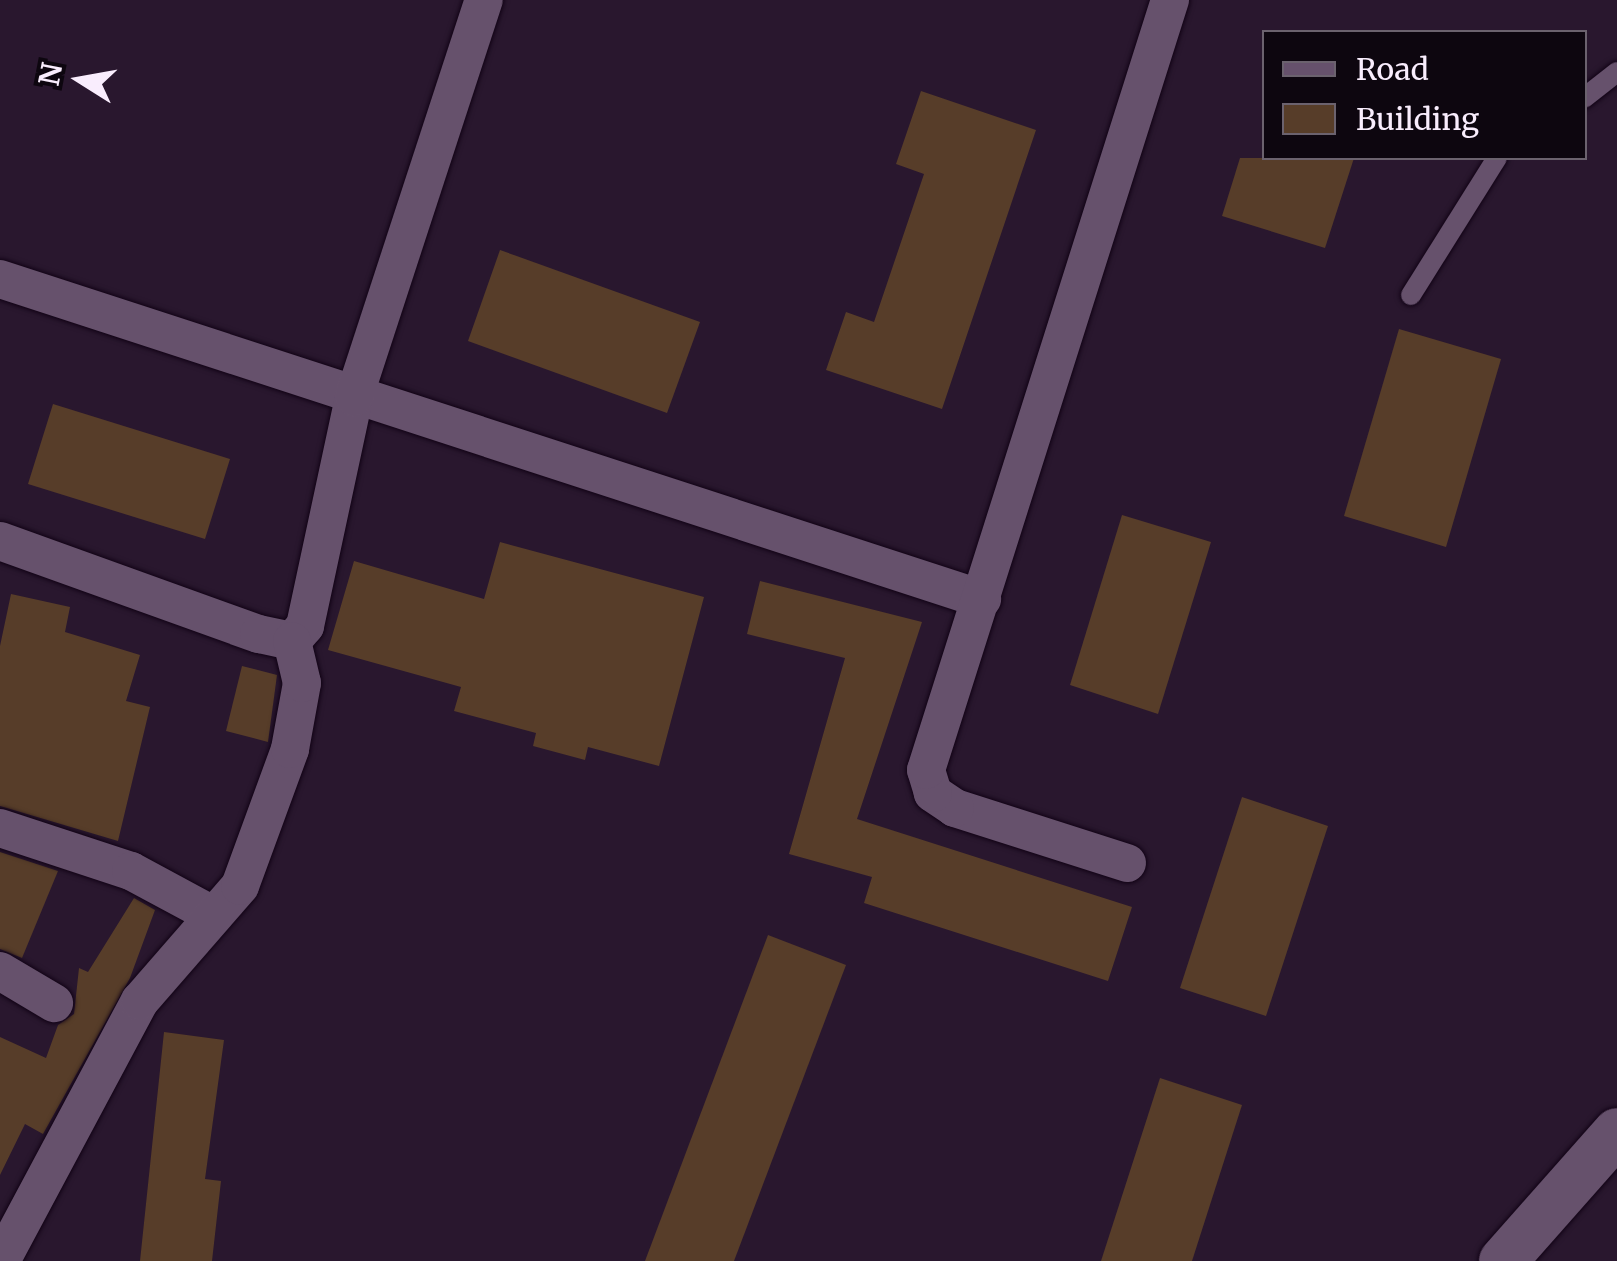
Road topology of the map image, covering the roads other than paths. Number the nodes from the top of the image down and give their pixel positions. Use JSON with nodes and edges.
{"nodes":[{"id":1,"x":484,"y":0,"type":"edge"},
{"id":2,"x":1165,"y":1,"type":"edge"},
{"id":3,"x":1617,"y":72,"type":"edge"},
{"id":4,"x":1587,"y":96,"type":"edge"},
{"id":5,"x":1496,"y":160,"type":"edge"},
{"id":6,"x":0,"y":278,"type":"edge"},
{"id":7,"x":1411,"y":295,"type":"dead end"},
{"id":8,"x":354,"y":397,"type":"junction"},
{"id":9,"x":0,"y":541,"type":"edge"},
{"id":10,"x":982,"y":600,"type":"junction"},
{"id":11,"x":292,"y":641,"type":"junction"},
{"id":12,"x":0,"y":828,"type":"edge"},
{"id":13,"x":1128,"y":863,"type":"dead end"},
{"id":14,"x":211,"y":914,"type":"junction"},
{"id":15,"x":0,"y":971,"type":"edge"},
{"id":16,"x":54,"y":1003,"type":"dead end"},
{"id":17,"x":1617,"y":1132,"type":"edge"},
{"id":18,"x":1,"y":1261,"type":"edge"},
{"id":19,"x":1503,"y":1261,"type":"edge"}],
"edges":[{"from":1,"to":8,"type":"street"},
{"from":2,"to":10,"type":"street"},
{"from":3,"to":4,"type":"lane"},
{"from":5,"to":7,"type":"lane"},
{"from":6,"to":8,"type":"street"},
{"from":8,"to":10,"type":"street"},
{"from":8,"to":11,"type":"street"},
{"from":9,"to":11,"type":"street"},
{"from":10,"to":13,"type":"street"},
{"from":11,"to":14,"type":"street"},
{"from":12,"to":14,"type":"street"},
{"from":14,"to":18,"type":"street"},
{"from":15,"to":16,"type":"street"},
{"from":17,"to":19,"type":"street"}]}
